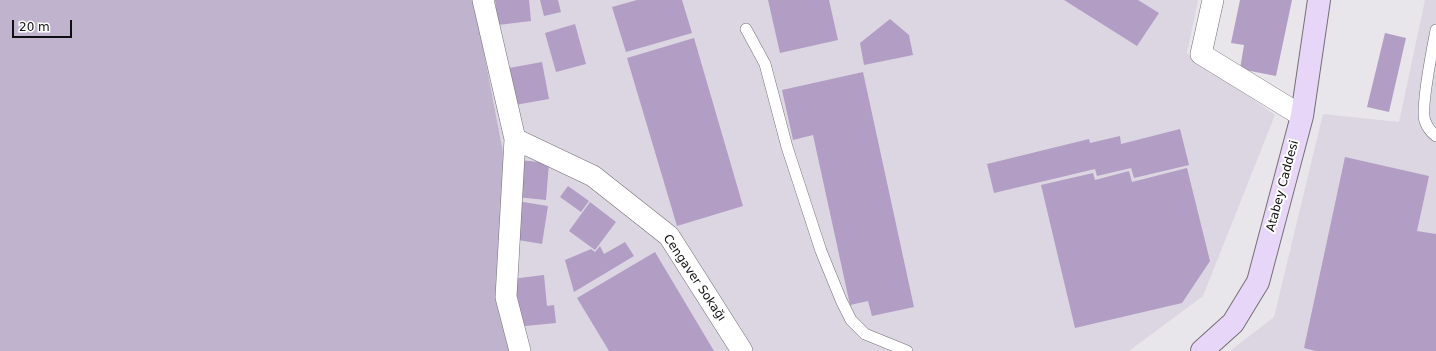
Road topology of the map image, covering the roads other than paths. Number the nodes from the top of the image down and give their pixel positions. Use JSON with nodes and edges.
{"nodes":[{"id":1,"x":483,"y":0,"type":"edge"},
{"id":2,"x":1213,"y":0,"type":"edge"},
{"id":3,"x":1320,"y":0,"type":"edge"},
{"id":4,"x":746,"y":28,"type":"dead end"},
{"id":5,"x":1436,"y":30,"type":"edge"},
{"id":6,"x":1302,"y":116,"type":"junction"},
{"id":7,"x":1436,"y":136,"type":"edge"},
{"id":8,"x":515,"y":139,"type":"junction"},
{"id":9,"x":520,"y":351,"type":"edge"},
{"id":10,"x":742,"y":351,"type":"edge"},
{"id":11,"x":907,"y":351,"type":"edge"},
{"id":12,"x":1202,"y":351,"type":"edge"}],
"edges":[{"from":1,"to":8,"type":"street"},
{"from":2,"to":6,"type":"street"},
{"from":3,"to":6,"type":"main road","name":"Atabey Caddesi"},
{"from":4,"to":11,"type":"lane"},
{"from":5,"to":7,"type":"lane"},
{"from":6,"to":12,"type":"main road","name":"Atabey Caddesi"},
{"from":8,"to":9,"type":"street"},
{"from":8,"to":10,"type":"street","name":"Cengaver Sokağı"}]}
